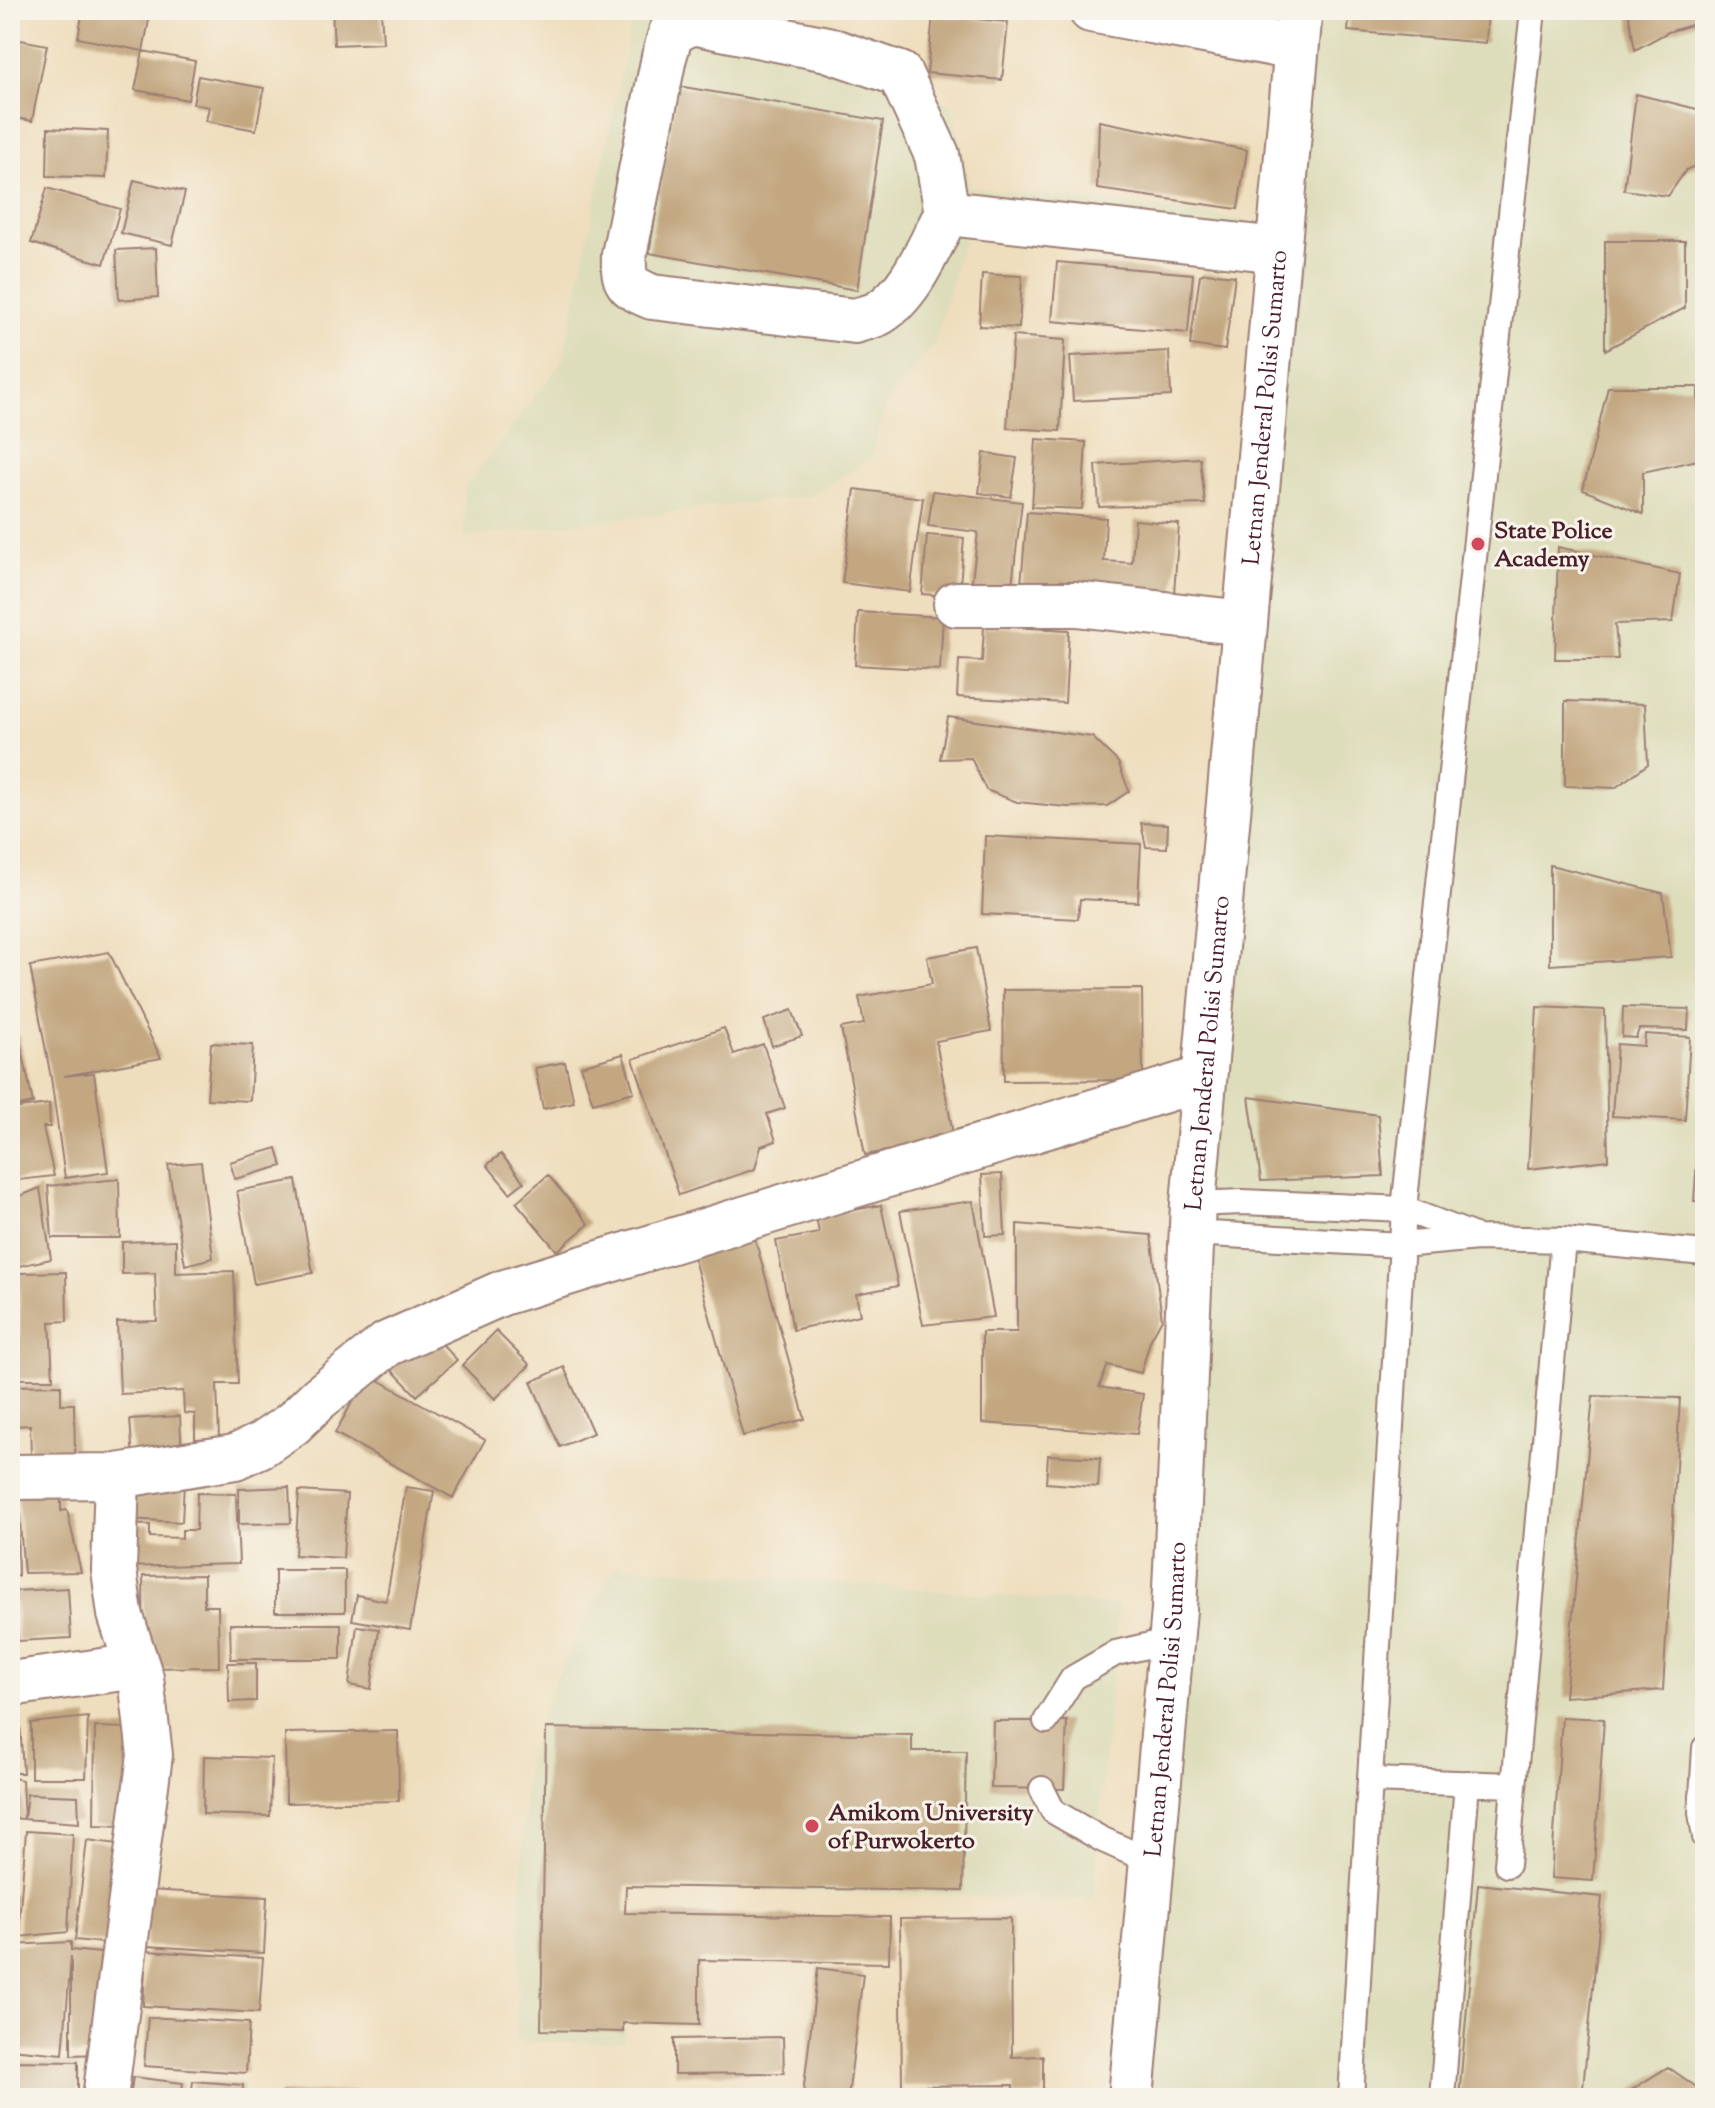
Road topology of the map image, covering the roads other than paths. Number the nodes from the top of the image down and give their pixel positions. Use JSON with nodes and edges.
{"nodes":[{"id":1,"x":1091,"y":10,"type":"edge"},
{"id":2,"x":1533,"y":10,"type":"edge"},
{"id":3,"x":1298,"y":29,"type":"edge"},
{"id":4,"x":947,"y":213,"type":"junction"},
{"id":5,"x":1278,"y":250,"type":"junction"},
{"id":6,"x":956,"y":604,"type":"dead end"},
{"id":7,"x":1245,"y":623,"type":"junction"},
{"id":8,"x":1204,"y":1078,"type":"junction"},
{"id":9,"x":1404,"y":1209,"type":"junction"},
{"id":10,"x":1192,"y":1218,"type":"junction"},
{"id":11,"x":1478,"y":1238,"type":"junction"},
{"id":12,"x":1563,"y":1240,"type":"junction"},
{"id":13,"x":1402,"y":1245,"type":"junction"},
{"id":14,"x":1705,"y":1253,"type":"edge"},
{"id":15,"x":117,"y":1476,"type":"junction"},
{"id":16,"x":10,"y":1477,"type":"edge"},
{"id":17,"x":1172,"y":1640,"type":"junction"},
{"id":18,"x":137,"y":1666,"type":"junction"},
{"id":19,"x":10,"y":1684,"type":"edge"},
{"id":20,"x":1046,"y":1721,"type":"dead end"},
{"id":21,"x":1705,"y":1748,"type":"edge"},
{"id":22,"x":1371,"y":1780,"type":"junction"},
{"id":23,"x":1467,"y":1783,"type":"junction"},
{"id":24,"x":1514,"y":1785,"type":"junction"},
{"id":25,"x":1042,"y":1789,"type":"dead end"},
{"id":26,"x":1705,"y":1837,"type":"edge"},
{"id":27,"x":1152,"y":1862,"type":"junction"},
{"id":28,"x":1507,"y":1865,"type":"dead end"},
{"id":29,"x":105,"y":2098,"type":"edge"},
{"id":30,"x":1131,"y":2098,"type":"edge"},
{"id":31,"x":1351,"y":2098,"type":"edge"},
{"id":32,"x":1442,"y":2098,"type":"edge"}],
"edges":[{"from":1,"to":3,"type":"street"},
{"from":2,"to":9,"type":"lane"},
{"from":3,"to":5,"type":"street","name":"Letnan Jenderal Polisi Sumarto"},
{"from":4,"to":4,"type":"street"},
{"from":4,"to":5,"type":"street"},
{"from":5,"to":7,"type":"street","name":"Letnan Jenderal Polisi Sumarto"},
{"from":6,"to":7,"type":"street"},
{"from":7,"to":8,"type":"street","name":"Letnan Jenderal Polisi Sumarto"},
{"from":8,"to":10,"type":"street","name":"Letnan Jenderal Polisi Sumarto"},
{"from":8,"to":15,"type":"street"},
{"from":9,"to":10,"type":"lane"},
{"from":9,"to":11,"type":"lane"},
{"from":9,"to":13,"type":"lane"},
{"from":10,"to":13,"type":"lane"},
{"from":10,"to":17,"type":"street","name":"Letnan Jenderal Polisi Sumarto"},
{"from":11,"to":12,"type":"lane"},
{"from":11,"to":13,"type":"lane"},
{"from":12,"to":14,"type":"lane"},
{"from":12,"to":24,"type":"lane"},
{"from":13,"to":22,"type":"lane"},
{"from":15,"to":16,"type":"street"},
{"from":15,"to":18,"type":"street"},
{"from":17,"to":20,"type":"lane"},
{"from":17,"to":27,"type":"street","name":"Letnan Jenderal Polisi Sumarto"},
{"from":18,"to":19,"type":"street"},
{"from":18,"to":29,"type":"street"},
{"from":21,"to":26,"type":"lane"},
{"from":22,"to":23,"type":"lane"},
{"from":22,"to":31,"type":"lane"},
{"from":23,"to":24,"type":"lane"},
{"from":23,"to":32,"type":"lane"},
{"from":24,"to":28,"type":"lane"},
{"from":25,"to":27,"type":"lane"},
{"from":27,"to":30,"type":"street","name":"Letnan Jenderal Polisi Sumarto"}]}
